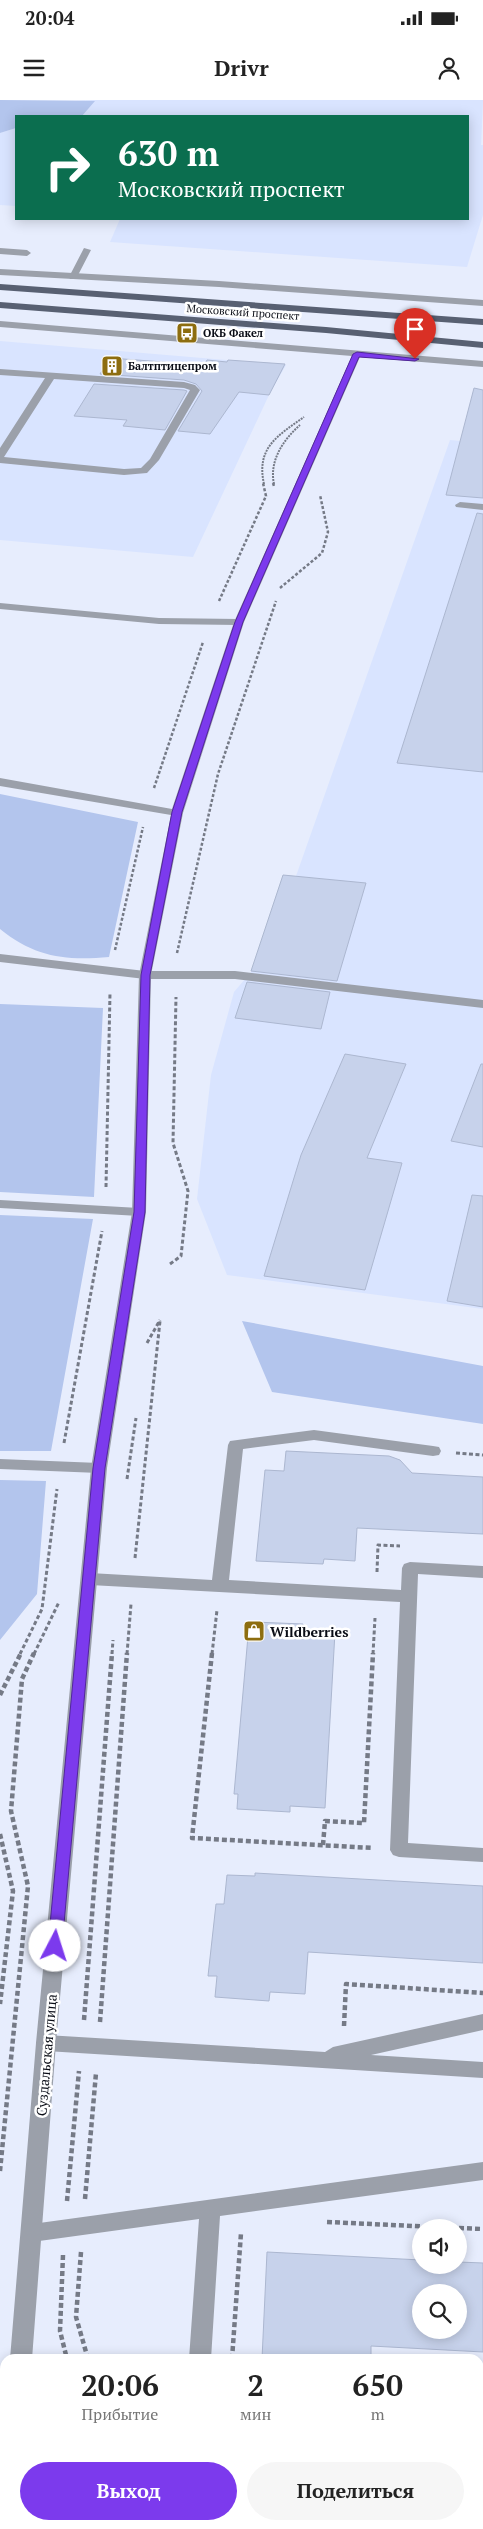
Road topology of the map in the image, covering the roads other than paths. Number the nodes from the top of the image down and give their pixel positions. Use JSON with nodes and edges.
{"nodes":[{"id":1,"x":87,"y":250,"type":"dead end"},
{"id":2,"x":0,"y":251,"type":"edge"},
{"id":3,"x":27,"y":253,"type":"dead end"},
{"id":4,"x":0,"y":272,"type":"edge"},
{"id":5,"x":73,"y":277,"type":"junction"},
{"id":6,"x":0,"y":282,"type":"edge"},
{"id":7,"x":0,"y":287,"type":"edge"},
{"id":8,"x":104,"y":295,"type":"junction"},
{"id":9,"x":483,"y":303,"type":"edge"},
{"id":10,"x":0,"y":305,"type":"edge"},
{"id":11,"x":0,"y":312,"type":"edge"},
{"id":12,"x":119,"y":314,"type":"junction"},
{"id":13,"x":483,"y":322,"type":"edge"},
{"id":14,"x":0,"y":324,"type":"edge"},
{"id":15,"x":483,"y":344,"type":"edge"},
{"id":16,"x":357,"y":354,"type":"junction"},
{"id":17,"x":483,"y":364,"type":"edge"},
{"id":18,"x":0,"y":372,"type":"edge"},
{"id":19,"x":51,"y":376,"type":"junction"},
{"id":20,"x":0,"y":458,"type":"edge"},
{"id":21,"x":460,"y":505,"type":"dead end"},
{"id":22,"x":483,"y":507,"type":"edge"},
{"id":23,"x":0,"y":606,"type":"edge"},
{"id":24,"x":239,"y":622,"type":"junction"},
{"id":25,"x":0,"y":782,"type":"edge"},
{"id":26,"x":177,"y":812,"type":"junction"},
{"id":27,"x":0,"y":958,"type":"edge"},
{"id":28,"x":146,"y":975,"type":"junction"},
{"id":29,"x":483,"y":1004,"type":"edge"},
{"id":30,"x":0,"y":1204,"type":"edge"},
{"id":31,"x":139,"y":1212,"type":"junction"},
{"id":32,"x":433,"y":1451,"type":"dead end"},
{"id":33,"x":0,"y":1464,"type":"edge"},
{"id":34,"x":99,"y":1468,"type":"junction"},
{"id":35,"x":483,"y":1572,"type":"edge"},
{"id":36,"x":90,"y":1579,"type":"junction"},
{"id":37,"x":220,"y":1586,"type":"junction"},
{"id":38,"x":409,"y":1596,"type":"junction"},
{"id":39,"x":483,"y":1854,"type":"edge"},
{"id":40,"x":483,"y":2022,"type":"edge"},
{"id":41,"x":46,"y":2042,"type":"junction"},
{"id":42,"x":315,"y":2059,"type":"junction"},
{"id":43,"x":483,"y":2070,"type":"edge"},
{"id":44,"x":483,"y":2171,"type":"edge"},
{"id":45,"x":210,"y":2209,"type":"junction"},
{"id":46,"x":32,"y":2233,"type":"junction"},
{"id":47,"x":21,"y":2354,"type":"edge"},
{"id":48,"x":200,"y":2354,"type":"edge"}],
"edges":[{"from":1,"to":5,"type":"street"},
{"from":2,"to":3,"type":"street"},
{"from":4,"to":5,"type":"street","name":"Московский проспект"},
{"from":5,"to":9,"type":"street","name":"Московский проспект"},
{"from":6,"to":8,"type":"main road"},
{"from":7,"to":8,"type":"main road","name":"Московский проспект"},
{"from":8,"to":13,"type":"main road","name":"Московский проспект"},
{"from":10,"to":12,"type":"main road","name":"Московский проспект"},
{"from":11,"to":12,"type":"main road"},
{"from":12,"to":15,"type":"main road","name":"Московский проспект"},
{"from":14,"to":16,"type":"street"},
{"from":16,"to":17,"type":"street"},
{"from":16,"to":24,"type":"street","name":"Суздальская улица"},
{"from":18,"to":19,"type":"street"},
{"from":19,"to":20,"type":"street"},
{"from":19,"to":20,"type":"street"},
{"from":21,"to":22,"type":"street"},
{"from":23,"to":24,"type":"street"},
{"from":24,"to":26,"type":"street","name":"Суздальская улица"},
{"from":25,"to":26,"type":"street"},
{"from":26,"to":28,"type":"street","name":"Суздальская улица"},
{"from":27,"to":28,"type":"street"},
{"from":28,"to":29,"type":"street"},
{"from":28,"to":31,"type":"street","name":"Суздальская улица"},
{"from":30,"to":31,"type":"street"},
{"from":31,"to":34,"type":"street","name":"Суздальская улица"},
{"from":32,"to":37,"type":"street"},
{"from":33,"to":34,"type":"street"},
{"from":34,"to":36,"type":"street","name":"Суздальская улица"},
{"from":35,"to":38,"type":"street"},
{"from":36,"to":37,"type":"street"},
{"from":36,"to":41,"type":"street","name":"Суздальская улица"},
{"from":37,"to":38,"type":"street"},
{"from":38,"to":39,"type":"street"},
{"from":40,"to":42,"type":"street"},
{"from":41,"to":42,"type":"street"},
{"from":41,"to":46,"type":"street","name":"Суздальская улица"},
{"from":42,"to":43,"type":"street"},
{"from":44,"to":45,"type":"street"},
{"from":45,"to":46,"type":"street"},
{"from":45,"to":48,"type":"street"},
{"from":46,"to":47,"type":"street","name":"Суздальская улица"}]}
